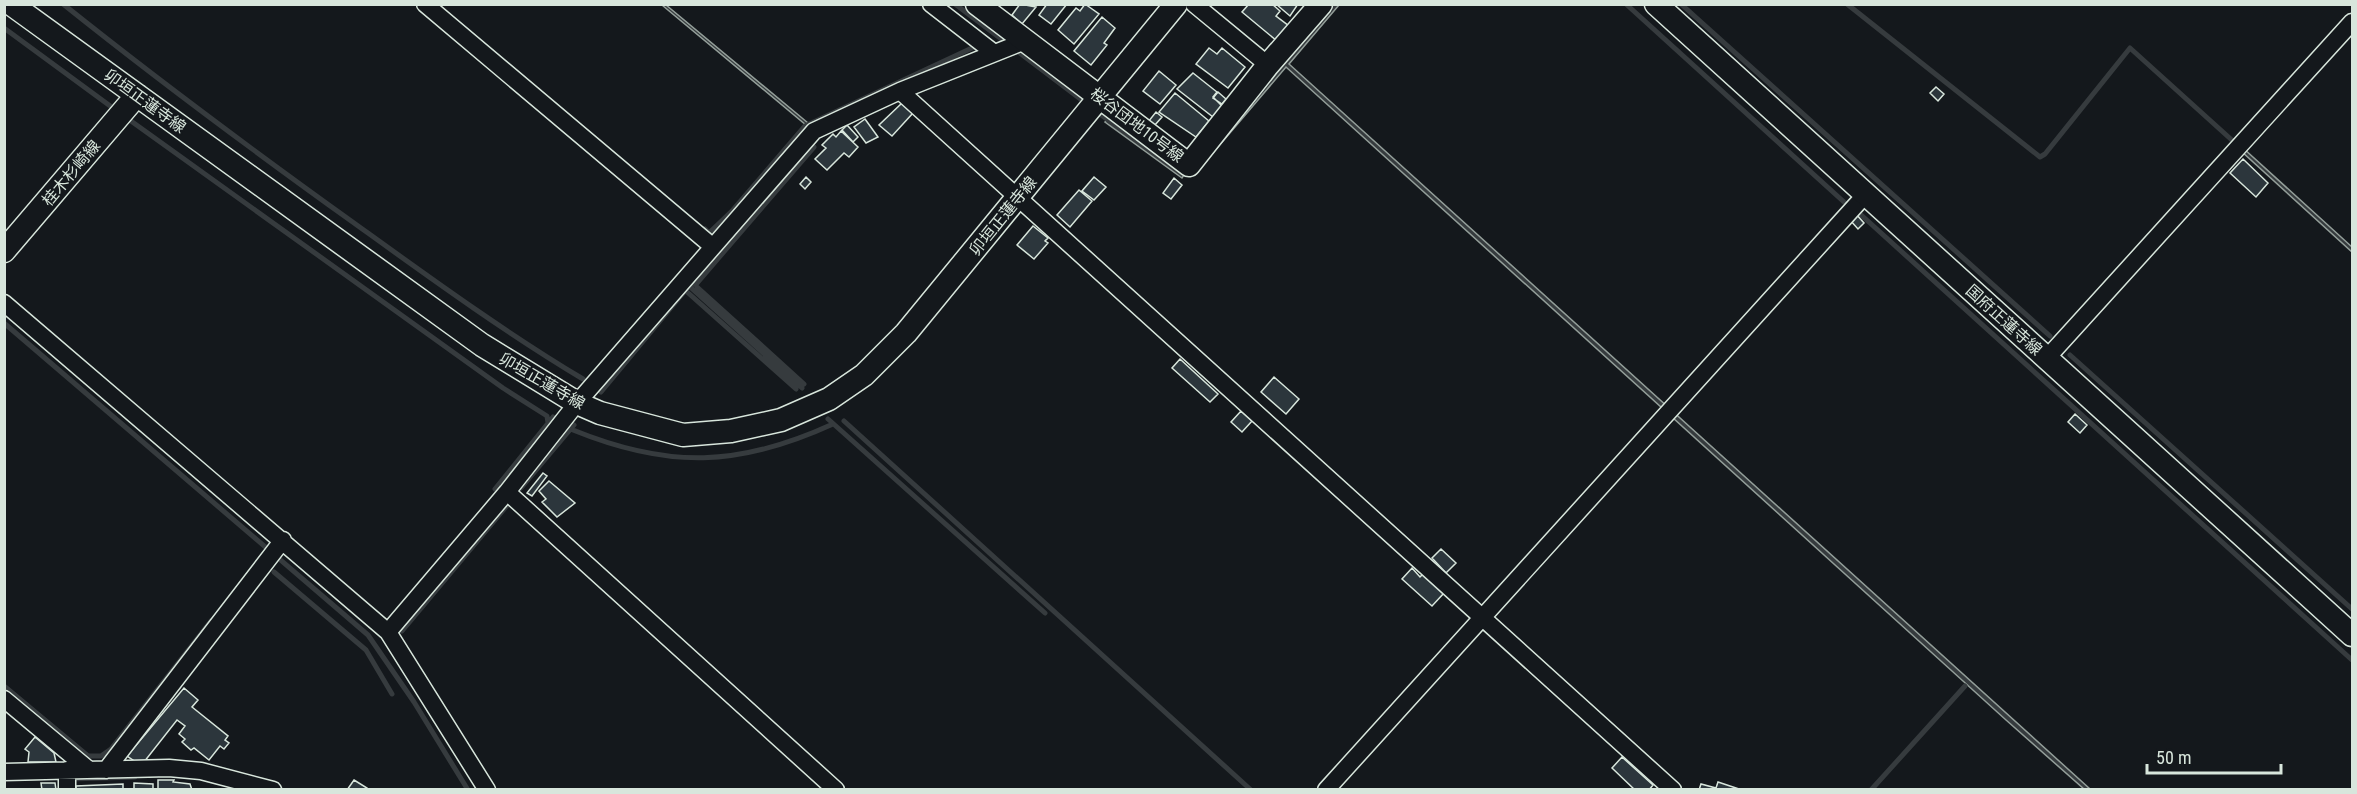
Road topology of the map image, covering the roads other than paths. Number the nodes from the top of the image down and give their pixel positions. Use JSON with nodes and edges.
{"nodes":[{"id":1,"x":11,"y":4,"type":"edge"},
{"id":2,"x":424,"y":4,"type":"edge"},
{"id":3,"x":931,"y":4,"type":"edge"},
{"id":4,"x":977,"y":4,"type":"edge"},
{"id":5,"x":1176,"y":4,"type":"edge"},
{"id":6,"x":1194,"y":4,"type":"edge"},
{"id":7,"x":1321,"y":4,"type":"edge"},
{"id":8,"x":1656,"y":4,"type":"edge"},
{"id":9,"x":2352,"y":22,"type":"edge"},
{"id":10,"x":1025,"y":41,"type":"junction"},
{"id":11,"x":993,"y":52,"type":"junction"},
{"id":12,"x":1268,"y":65,"type":"junction"},
{"id":13,"x":900,"y":91,"type":"junction"},
{"id":14,"x":137,"y":95,"type":"junction"},
{"id":15,"x":1099,"y":97,"type":"junction"},
{"id":16,"x":1866,"y":194,"type":"junction"},
{"id":17,"x":1018,"y":198,"type":"junction"},
{"id":18,"x":712,"y":246,"type":"junction"},
{"id":19,"x":4,"y":251,"type":"edge"},
{"id":20,"x":4,"y":303,"type":"edge"},
{"id":21,"x":2046,"y":359,"type":"junction"},
{"id":22,"x":577,"y":403,"type":"junction"},
{"id":23,"x":507,"y":492,"type":"junction"},
{"id":24,"x":283,"y":540,"type":"junction"},
{"id":25,"x":1482,"y":617,"type":"junction"},
{"id":26,"x":388,"y":633,"type":"junction"},
{"id":27,"x":2352,"y":635,"type":"edge"},
{"id":28,"x":4,"y":699,"type":"edge"},
{"id":29,"x":88,"y":769,"type":"junction"},
{"id":30,"x":67,"y":770,"type":"junction"},
{"id":31,"x":106,"y":770,"type":"junction"},
{"id":32,"x":4,"y":772,"type":"edge"},
{"id":33,"x":67,"y":789,"type":"edge"},
{"id":34,"x":273,"y":789,"type":"edge"},
{"id":35,"x":487,"y":789,"type":"edge"},
{"id":36,"x":836,"y":789,"type":"edge"},
{"id":37,"x":1326,"y":789,"type":"edge"},
{"id":38,"x":1673,"y":789,"type":"edge"}],
"edges":[{"from":1,"to":14,"type":"main road","name":"卯垣正蓮寺線"},
{"from":2,"to":18,"type":"street"},
{"from":3,"to":11,"type":"street"},
{"from":4,"to":10,"type":"main road","name":"桜谷団地10号線"},
{"from":5,"to":15,"type":"main road","name":"卯垣正蓮寺線"},
{"from":6,"to":12,"type":"street"},
{"from":7,"to":12,"type":"main road","name":"桜谷団地10号線"},
{"from":8,"to":16,"type":"main road","name":"国府正蓮寺線"},
{"from":9,"to":21,"type":"street"},
{"from":10,"to":11,"type":"street"},
{"from":10,"to":15,"type":"main road","name":"桜谷団地10号線"},
{"from":11,"to":13,"type":"street"},
{"from":12,"to":15,"type":"main road","name":"桜谷団地10号線"},
{"from":13,"to":17,"type":"street"},
{"from":13,"to":18,"type":"street"},
{"from":14,"to":19,"type":"main road","name":"桂木杉崎線"},
{"from":14,"to":22,"type":"main road","name":"卯垣正蓮寺線"},
{"from":15,"to":17,"type":"main road","name":"卯垣正蓮寺線"},
{"from":16,"to":21,"type":"main road","name":"国府正蓮寺線"},
{"from":16,"to":25,"type":"street"},
{"from":17,"to":22,"type":"main road","name":"卯垣正蓮寺線"},
{"from":17,"to":25,"type":"street"},
{"from":18,"to":22,"type":"street"},
{"from":20,"to":24,"type":"street"},
{"from":21,"to":27,"type":"main road","name":"国府正蓮寺線"},
{"from":22,"to":23,"type":"street"},
{"from":23,"to":26,"type":"street"},
{"from":23,"to":36,"type":"street"},
{"from":24,"to":26,"type":"street"},
{"from":24,"to":31,"type":"street"},
{"from":25,"to":37,"type":"street"},
{"from":25,"to":38,"type":"street"},
{"from":26,"to":35,"type":"street"},
{"from":28,"to":29,"type":"street"},
{"from":29,"to":30,"type":"street"},
{"from":29,"to":31,"type":"street"},
{"from":30,"to":32,"type":"street"},
{"from":30,"to":33,"type":"street"},
{"from":31,"to":34,"type":"street"}]}
